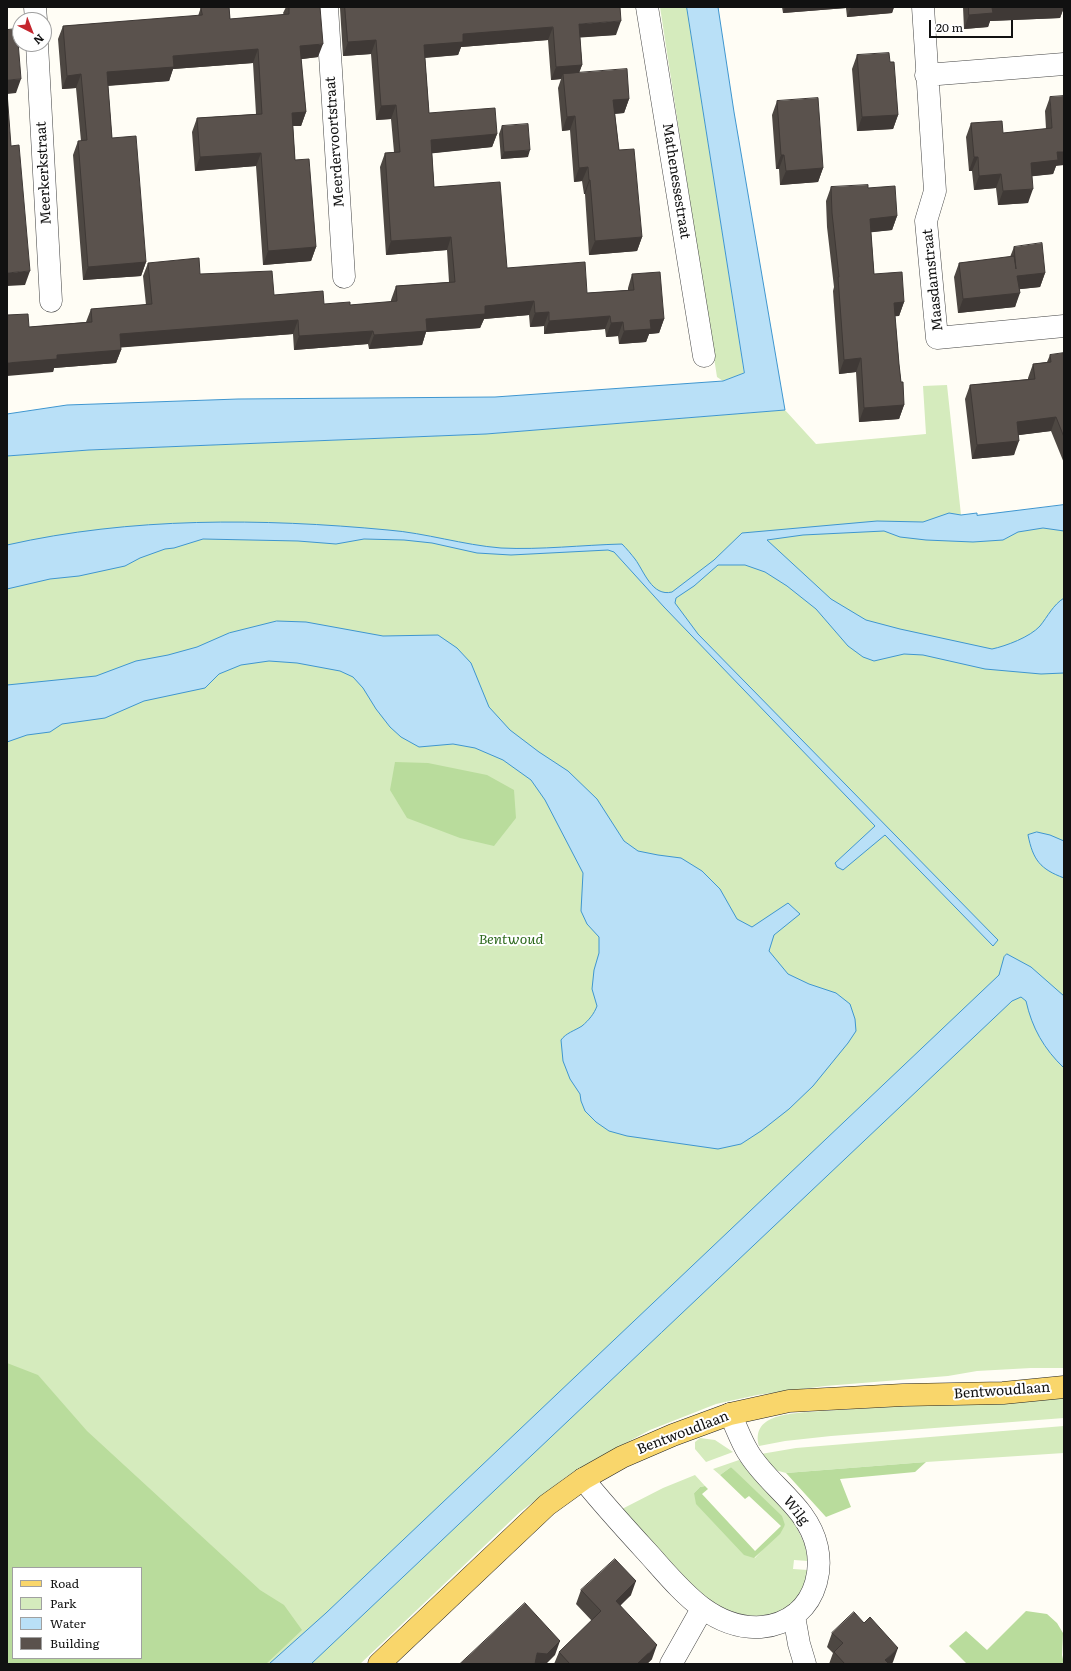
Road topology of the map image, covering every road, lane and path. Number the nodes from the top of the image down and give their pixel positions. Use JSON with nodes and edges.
{"nodes":[{"id":1,"x":327,"y":7,"type":"edge"},
{"id":2,"x":647,"y":7,"type":"edge"},
{"id":3,"x":922,"y":7,"type":"edge"},
{"id":4,"x":37,"y":52,"type":"edge"},
{"id":5,"x":1064,"y":64,"type":"edge"},
{"id":6,"x":926,"y":75,"type":"junction"},
{"id":7,"x":344,"y":277,"type":"dead end"},
{"id":8,"x":51,"y":301,"type":"dead end"},
{"id":9,"x":1064,"y":326,"type":"edge"},
{"id":10,"x":704,"y":356,"type":"dead end"},
{"id":11,"x":1064,"y":1387,"type":"edge"},
{"id":12,"x":730,"y":1414,"type":"junction"},
{"id":13,"x":583,"y":1479,"type":"junction"},
{"id":14,"x":702,"y":1609,"type":"junction"},
{"id":15,"x":794,"y":1616,"type":"junction"},
{"id":16,"x":379,"y":1664,"type":"edge"},
{"id":17,"x":671,"y":1664,"type":"edge"},
{"id":18,"x":804,"y":1664,"type":"edge"}],
"edges":[{"from":1,"to":7,"type":"street","name":"Meerdervoortstraat"},
{"from":2,"to":10,"type":"street","name":"Mathenessestraat"},
{"from":3,"to":6,"type":"street","name":"Maasdamstraat"},
{"from":4,"to":8,"type":"street","name":"Meerkerkstraat"},
{"from":5,"to":6,"type":"street"},
{"from":6,"to":9,"type":"street","name":"Maasdamstraat"},
{"from":11,"to":12,"type":"main road","name":"Bentwoudlaan"},
{"from":12,"to":13,"type":"main road","name":"Bentwoudlaan"},
{"from":12,"to":15,"type":"street","name":"Wilg"},
{"from":13,"to":14,"type":"street","name":"Wilg"},
{"from":13,"to":16,"type":"main road","name":"Bentwoudlaan"},
{"from":14,"to":15,"type":"street","name":"Wilg"},
{"from":14,"to":17,"type":"street"},
{"from":15,"to":18,"type":"street"}]}
